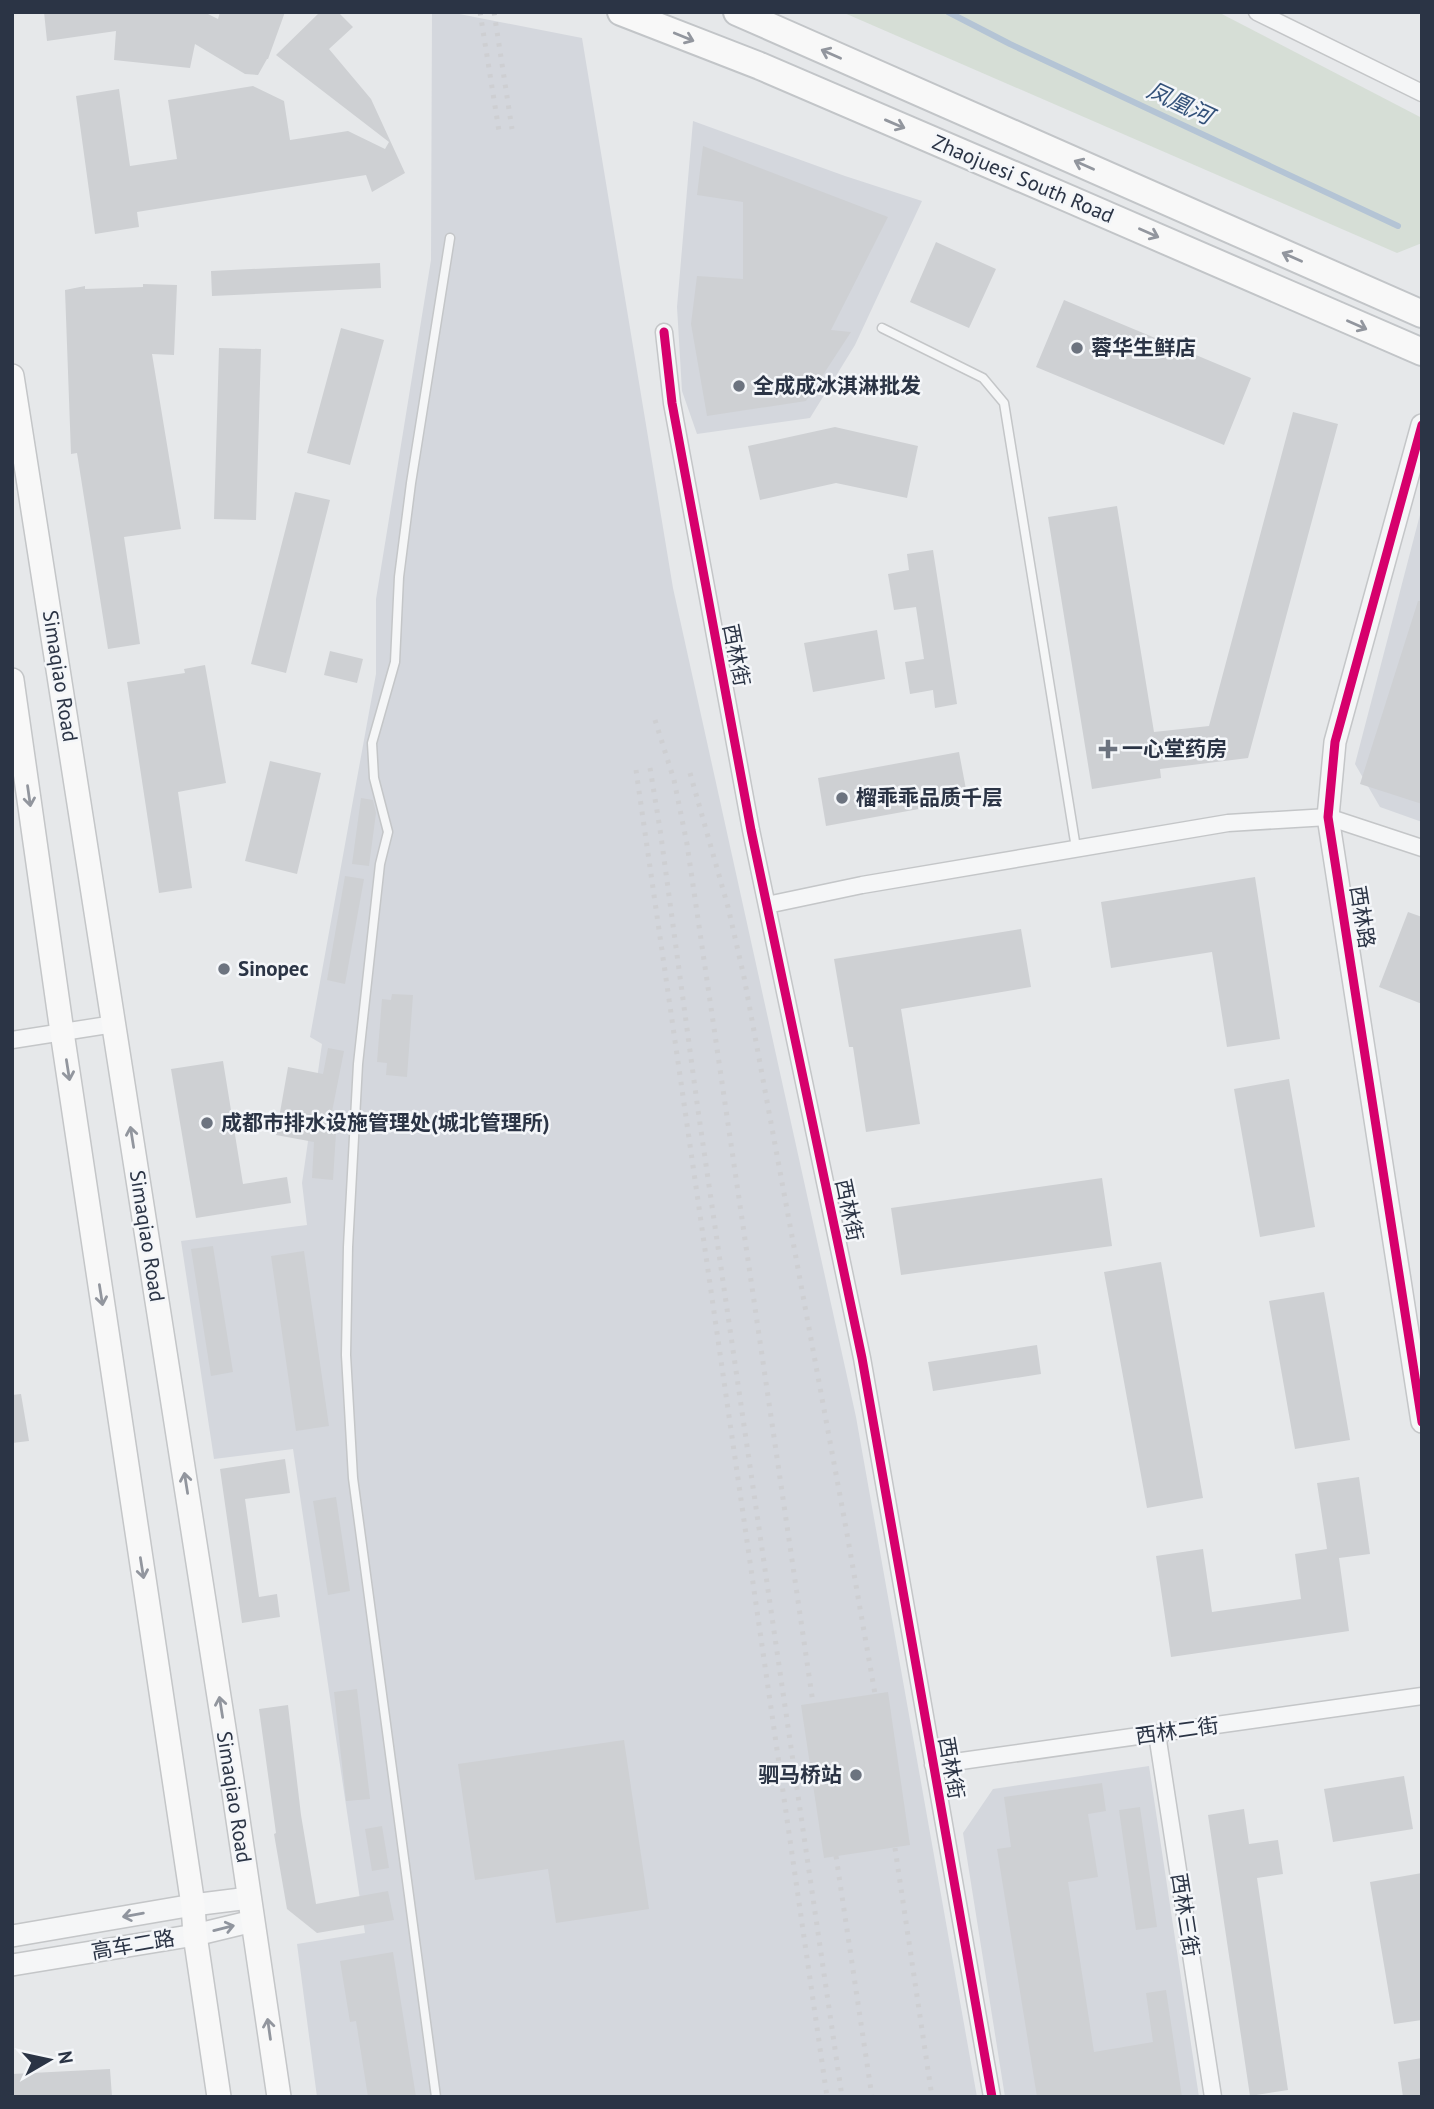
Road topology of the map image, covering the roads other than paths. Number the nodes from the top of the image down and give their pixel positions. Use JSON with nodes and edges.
{"nodes":[{"id":1,"x":621,"y":12,"type":"edge"},
{"id":2,"x":737,"y":12,"type":"edge"},
{"id":3,"x":1257,"y":12,"type":"edge"},
{"id":4,"x":1422,"y":93,"type":"edge"},
{"id":5,"x":450,"y":238,"type":"dead end"},
{"id":6,"x":1422,"y":314,"type":"edge"},
{"id":7,"x":882,"y":328,"type":"dead end"},
{"id":8,"x":664,"y":332,"type":"dead end"},
{"id":9,"x":1422,"y":352,"type":"edge"},
{"id":10,"x":12,"y":376,"type":"edge"},
{"id":11,"x":1422,"y":425,"type":"edge"},
{"id":12,"x":12,"y":680,"type":"edge"},
{"id":13,"x":1328,"y":817,"type":"junction"},
{"id":14,"x":1076,"y":848,"type":"junction"},
{"id":15,"x":1422,"y":848,"type":"edge"},
{"id":16,"x":767,"y":905,"type":"junction"},
{"id":17,"x":114,"y":1024,"type":"junction"},
{"id":18,"x":62,"y":1032,"type":"junction"},
{"id":19,"x":12,"y":1040,"type":"edge"},
{"id":20,"x":1422,"y":1422,"type":"edge"},
{"id":21,"x":1422,"y":1696,"type":"edge"},
{"id":22,"x":1157,"y":1734,"type":"junction"},
{"id":23,"x":933,"y":1765,"type":"junction"},
{"id":24,"x":193,"y":1905,"type":"junction"},
{"id":25,"x":251,"y":1909,"type":"junction"},
{"id":26,"x":195,"y":1935,"type":"junction"},
{"id":27,"x":12,"y":1936,"type":"edge"},
{"id":28,"x":12,"y":1965,"type":"edge"},
{"id":29,"x":219,"y":2097,"type":"edge"},
{"id":30,"x":279,"y":2097,"type":"edge"},
{"id":31,"x":436,"y":2097,"type":"edge"},
{"id":32,"x":992,"y":2097,"type":"edge"},
{"id":33,"x":1213,"y":2097,"type":"edge"}],
"edges":[{"from":1,"to":9,"type":"main road","name":"Zhaojuesi South Road","one_way":true},
{"from":6,"to":2,"type":"main road","name":"Zhaojuesi South Road","one_way":true},
{"from":3,"to":4,"type":"street"},
{"from":5,"to":31,"type":"lane"},
{"from":7,"to":14,"type":"lane"},
{"from":8,"to":16,"type":"street","name":"西林街"},
{"from":10,"to":17,"type":"main road","name":"Simaqiao Road"},
{"from":11,"to":13,"type":"street","name":"西林路"},
{"from":12,"to":18,"type":"main road","one_way":true},
{"from":13,"to":14,"type":"street"},
{"from":13,"to":15,"type":"street"},
{"from":13,"to":20,"type":"street","name":"西林路"},
{"from":14,"to":16,"type":"street"},
{"from":16,"to":23,"type":"street","name":"西林街"},
{"from":17,"to":18,"type":"street"},
{"from":25,"to":17,"type":"main road","name":"Simaqiao Road","one_way":true},
{"from":18,"to":19,"type":"street"},
{"from":18,"to":24,"type":"main road","one_way":true},
{"from":21,"to":22,"type":"street","name":"西林二街"},
{"from":22,"to":23,"type":"street","name":"西林二街"},
{"from":22,"to":33,"type":"street","name":"西林三街"},
{"from":23,"to":32,"type":"street","name":"西林街"},
{"from":24,"to":25,"type":"street","name":"高车二路"},
{"from":24,"to":26,"type":"main road"},
{"from":24,"to":27,"type":"street","name":"高车二路","one_way":true},
{"from":26,"to":25,"type":"street","name":"高车二路","one_way":true},
{"from":30,"to":25,"type":"main road","name":"Simaqiao Road","one_way":true},
{"from":26,"to":28,"type":"street","name":"高车二路"},
{"from":26,"to":29,"type":"main road"}]}
